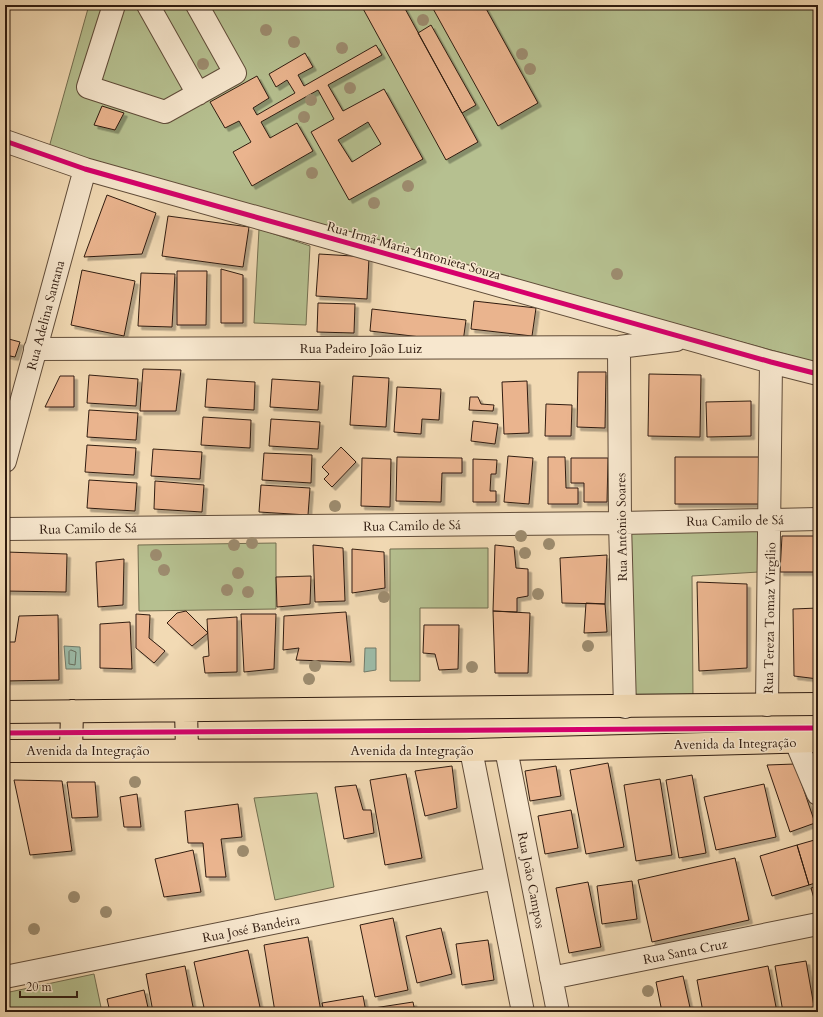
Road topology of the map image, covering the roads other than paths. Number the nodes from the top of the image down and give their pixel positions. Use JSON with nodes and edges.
{"nodes":[{"id":1,"x":135,"y":5,"type":"edge"},
{"id":2,"x":148,"y":5,"type":"edge"},
{"id":3,"x":197,"y":5,"type":"edge"},
{"id":4,"x":111,"y":12,"type":"edge"},
{"id":5,"x":198,"y":94,"type":"junction"},
{"id":6,"x":5,"y":141,"type":"edge"},
{"id":7,"x":85,"y":169,"type":"junction"},
{"id":8,"x":687,"y":339,"type":"junction"},
{"id":9,"x":619,"y":346,"type":"junction"},
{"id":10,"x":35,"y":349,"type":"junction"},
{"id":11,"x":771,"y":362,"type":"junction"},
{"id":12,"x":818,"y":374,"type":"edge"},
{"id":13,"x":5,"y":461,"type":"edge"},
{"id":14,"x":770,"y":519,"type":"junction"},
{"id":15,"x":818,"y":519,"type":"edge"},
{"id":16,"x":620,"y":523,"type":"junction"},
{"id":17,"x":5,"y":529,"type":"edge"},
{"id":18,"x":818,"y":704,"type":"edge"},
{"id":19,"x":767,"y":705,"type":"junction"},
{"id":20,"x":625,"y":707,"type":"junction"},
{"id":21,"x":186,"y":711,"type":"junction"},
{"id":22,"x":5,"y":712,"type":"edge"},
{"id":23,"x":72,"y":712,"type":"junction"},
{"id":24,"x":818,"y":741,"type":"edge"},
{"id":25,"x":796,"y":742,"type":"junction"},
{"id":26,"x":506,"y":749,"type":"junction"},
{"id":27,"x":187,"y":750,"type":"junction"},
{"id":28,"x":471,"y":750,"type":"junction"},
{"id":29,"x":5,"y":751,"type":"edge"},
{"id":30,"x":71,"y":751,"type":"junction"},
{"id":31,"x":818,"y":794,"type":"edge"},
{"id":32,"x":496,"y":878,"type":"junction"},
{"id":33,"x":818,"y":924,"type":"edge"},
{"id":34,"x":5,"y":977,"type":"edge"},
{"id":35,"x":551,"y":978,"type":"junction"},
{"id":36,"x":523,"y":1012,"type":"edge"},
{"id":37,"x":558,"y":1012,"type":"edge"}],
"edges":[{"from":1,"to":4,"type":"street"},
{"from":2,"to":5,"type":"street"},
{"from":3,"to":5,"type":"street"},
{"from":4,"to":5,"type":"street"},
{"from":6,"to":7,"type":"street","name":"Rua Irmã Maria Antonieta Souza"},
{"from":7,"to":8,"type":"street","name":"Rua Irmã Maria Antonieta Souza"},
{"from":7,"to":10,"type":"street","name":"Rua Adelina Santana"},
{"from":8,"to":9,"type":"street","name":"Rua Padeiro João Luiz"},
{"from":8,"to":11,"type":"street","name":"Rua Irmã Maria Antonieta Souza"},
{"from":9,"to":10,"type":"street","name":"Rua Padeiro João Luiz"},
{"from":9,"to":16,"type":"street","name":"Rua Antônio Soares"},
{"from":10,"to":13,"type":"street","name":"Rua Adelina Santana"},
{"from":11,"to":12,"type":"street","name":"Rua Irmã Maria Antonieta Souza"},
{"from":11,"to":14,"type":"street","name":"Rua Tereza Tomaz Virgílio"},
{"from":14,"to":15,"type":"street","name":"Rua Camilo de Sá"},
{"from":14,"to":16,"type":"street","name":"Rua Camilo de Sá"},
{"from":14,"to":19,"type":"street","name":"Rua Tereza Tomaz Virgílio"},
{"from":16,"to":17,"type":"street","name":"Rua Camilo de Sá"},
{"from":16,"to":20,"type":"street","name":"Rua Antônio Soares"},
{"from":18,"to":19,"type":"main road"},
{"from":19,"to":20,"type":"main road"},
{"from":20,"to":21,"type":"main road"},
{"from":21,"to":23,"type":"main road"},
{"from":21,"to":27,"type":"main road"},
{"from":22,"to":23,"type":"main road"},
{"from":23,"to":30,"type":"main road"},
{"from":24,"to":25,"type":"main road","name":"Avenida da Integração"},
{"from":25,"to":26,"type":"main road","name":"Avenida da Integração"},
{"from":25,"to":31,"type":"street"},
{"from":26,"to":28,"type":"main road","name":"Avenida da Integração"},
{"from":26,"to":35,"type":"street","name":"Rua João Campos"},
{"from":27,"to":28,"type":"main road","name":"Avenida da Integração"},
{"from":27,"to":30,"type":"main road","name":"Avenida da Integração"},
{"from":28,"to":32,"type":"street"},
{"from":29,"to":30,"type":"main road","name":"Avenida da Integração"},
{"from":32,"to":34,"type":"street","name":"Rua José Bandeira"},
{"from":32,"to":36,"type":"street"},
{"from":33,"to":35,"type":"street","name":"Rua Santa Cruz"},
{"from":35,"to":37,"type":"street","name":"Rua João Campos"}]}
